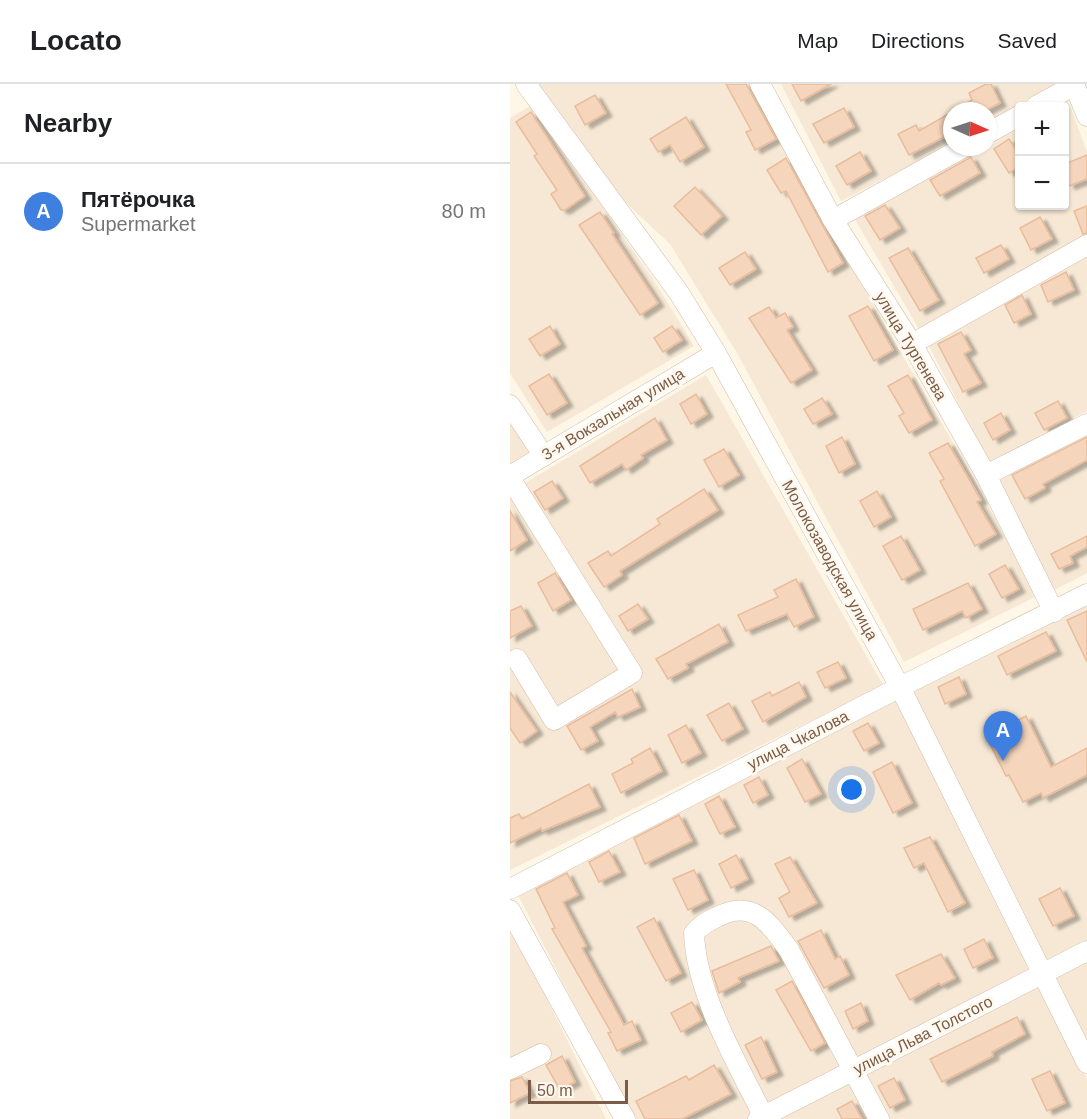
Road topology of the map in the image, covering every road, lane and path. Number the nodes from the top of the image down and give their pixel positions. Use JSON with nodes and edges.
{"nodes":[{"id":1,"x":518,"y":84,"type":"edge"},
{"id":2,"x":526,"y":84,"type":"edge"},
{"id":3,"x":760,"y":84,"type":"edge"},
{"id":4,"x":1075,"y":85,"type":"edge"},
{"id":5,"x":510,"y":89,"type":"edge"},
{"id":6,"x":1043,"y":102,"type":"edge"},
{"id":7,"x":1087,"y":116,"type":"edge"},
{"id":8,"x":1015,"y":119,"type":"edge"},
{"id":9,"x":997,"y":129,"type":"edge"},
{"id":10,"x":948,"y":156,"type":"edge"},
{"id":11,"x":833,"y":220,"type":"junction"},
{"id":12,"x":1087,"y":245,"type":"edge"},
{"id":13,"x":912,"y":344,"type":"junction"},
{"id":14,"x":716,"y":353,"type":"junction"},
{"id":15,"x":510,"y":405,"type":"edge"},
{"id":16,"x":1087,"y":424,"type":"edge"},
{"id":17,"x":544,"y":456,"type":"junction"},
{"id":18,"x":986,"y":476,"type":"junction"},
{"id":19,"x":510,"y":477,"type":"edge"},
{"id":20,"x":1087,"y":594,"type":"edge"},
{"id":21,"x":1054,"y":612,"type":"junction"},
{"id":22,"x":517,"y":659,"type":"dead end"},
{"id":23,"x":900,"y":687,"type":"junction"},
{"id":24,"x":510,"y":889,"type":"edge"},
{"id":25,"x":510,"y":910,"type":"edge"},
{"id":26,"x":1087,"y":951,"type":"edge"},
{"id":27,"x":1041,"y":974,"type":"junction"},
{"id":28,"x":541,"y":1054,"type":"dead end"},
{"id":29,"x":1087,"y":1063,"type":"edge"},
{"id":30,"x":510,"y":1069,"type":"edge"},
{"id":31,"x":853,"y":1070,"type":"junction"},
{"id":32,"x":762,"y":1118,"type":"edge"},
{"id":33,"x":625,"y":1119,"type":"edge"},
{"id":34,"x":879,"y":1119,"type":"edge"}],
"edges":[{"from":1,"to":5,"type":"street"},
{"from":2,"to":14,"type":"street","name":"Молокозаводская улица"},
{"from":3,"to":11,"type":"street","name":"улица Тургенева"},
{"from":4,"to":6,"type":"street"},
{"from":4,"to":7,"type":"street"},
{"from":8,"to":9,"type":"street"},
{"from":10,"to":11,"type":"street"},
{"from":11,"to":13,"type":"street","name":"улица Тургенева"},
{"from":12,"to":13,"type":"street"},
{"from":13,"to":18,"type":"street","name":"улица Тургенева"},
{"from":14,"to":17,"type":"street","name":"3-я Вокзальная улица"},
{"from":14,"to":23,"type":"street","name":"Молокозаводская улица"},
{"from":15,"to":17,"type":"street"},
{"from":16,"to":18,"type":"street"},
{"from":17,"to":19,"type":"street","name":"3-я Вокзальная улица"},
{"from":18,"to":21,"type":"street","name":"улица Тургенева"},
{"from":19,"to":22,"type":"street"},
{"from":20,"to":21,"type":"street","name":"улица Чкалова"},
{"from":21,"to":23,"type":"street","name":"улица Чкалова"},
{"from":23,"to":24,"type":"street","name":"улица Чкалова"},
{"from":23,"to":27,"type":"street","name":"Молокозаводская улица"},
{"from":25,"to":33,"type":"street"},
{"from":26,"to":27,"type":"street","name":"улица Льва Толстого"},
{"from":27,"to":29,"type":"street","name":"Молокозаводская улица"},
{"from":27,"to":31,"type":"street","name":"улица Льва Толстого"},
{"from":28,"to":30,"type":"street"},
{"from":31,"to":32,"type":"street","name":"улица Льва Толстого"},
{"from":31,"to":32,"type":"street"},
{"from":31,"to":34,"type":"street"}]}
